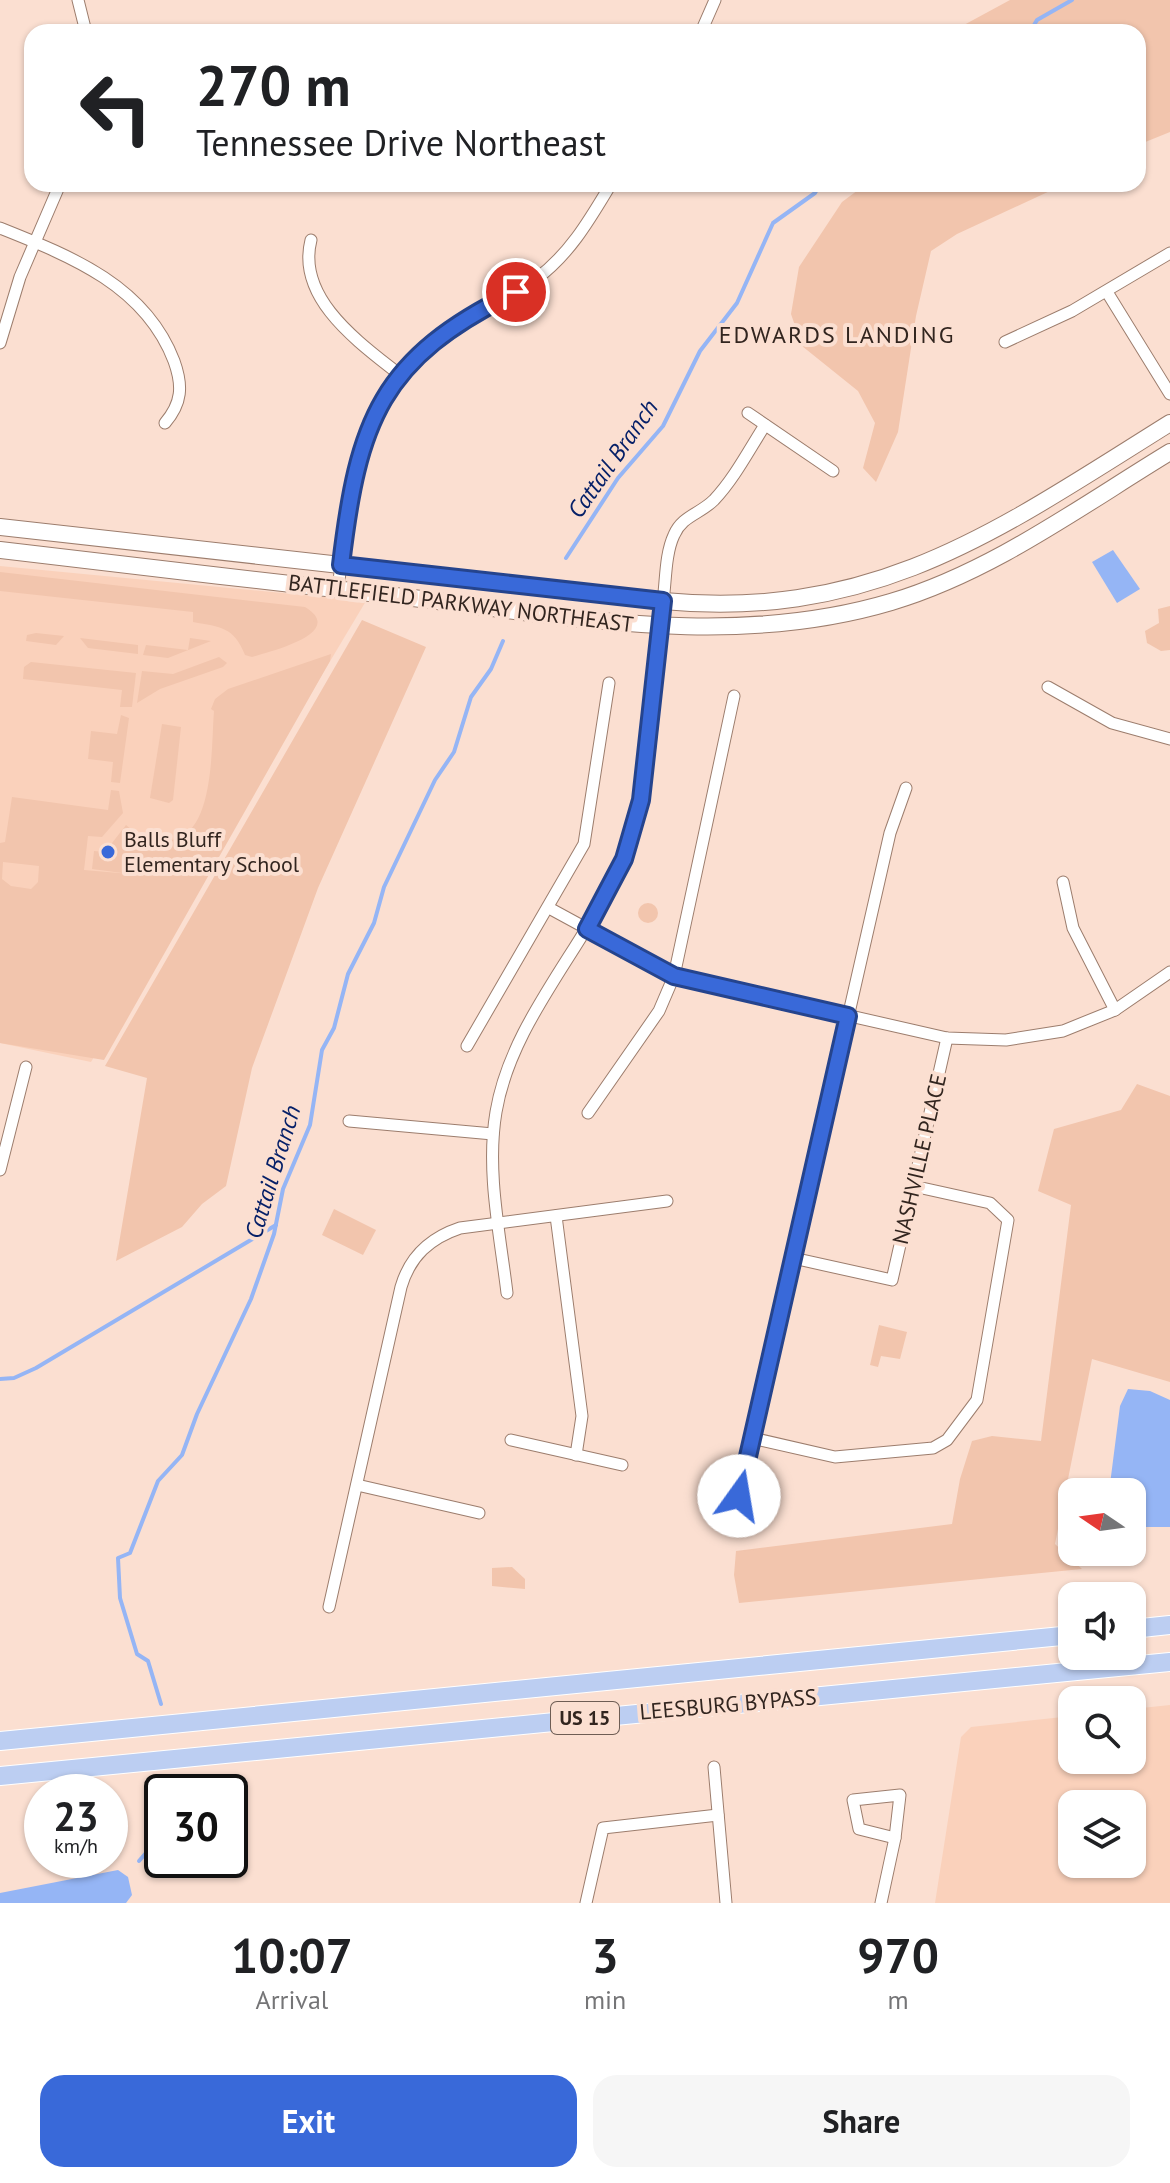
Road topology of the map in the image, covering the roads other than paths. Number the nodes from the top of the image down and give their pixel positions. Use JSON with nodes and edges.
{"nodes":[{"id":1,"x":78,"y":0,"type":"edge"},
{"id":2,"x":715,"y":0,"type":"edge"},
{"id":3,"x":84,"y":24,"type":"edge"},
{"id":4,"x":704,"y":24,"type":"edge"},
{"id":5,"x":57,"y":192,"type":"edge"},
{"id":6,"x":606,"y":192,"type":"edge"},
{"id":7,"x":0,"y":228,"type":"edge"},
{"id":8,"x":311,"y":240,"type":"dead end"},
{"id":9,"x":35,"y":242,"type":"junction"},
{"id":10,"x":1170,"y":253,"type":"edge"},
{"id":11,"x":1107,"y":292,"type":"junction"},
{"id":12,"x":1005,"y":342,"type":"dead end"},
{"id":13,"x":0,"y":343,"type":"edge"},
{"id":14,"x":400,"y":375,"type":"junction"},
{"id":15,"x":1170,"y":394,"type":"edge"},
{"id":16,"x":748,"y":413,"type":"dead end"},
{"id":17,"x":165,"y":423,"type":"dead end"},
{"id":18,"x":1170,"y":423,"type":"edge"},
{"id":19,"x":765,"y":425,"type":"junction"},
{"id":20,"x":1170,"y":452,"type":"edge"},
{"id":21,"x":833,"y":471,"type":"dead end"},
{"id":22,"x":0,"y":527,"type":"edge"},
{"id":23,"x":0,"y":550,"type":"edge"},
{"id":24,"x":341,"y":565,"type":"junction"},
{"id":25,"x":338,"y":589,"type":"junction"},
{"id":26,"x":663,"y":601,"type":"junction"},
{"id":27,"x":660,"y":626,"type":"junction"},
{"id":28,"x":609,"y":683,"type":"dead end"},
{"id":29,"x":1048,"y":687,"type":"dead end"},
{"id":30,"x":734,"y":696,"type":"dead end"},
{"id":31,"x":1170,"y":739,"type":"edge"},
{"id":32,"x":906,"y":788,"type":"dead end"},
{"id":33,"x":1063,"y":882,"type":"dead end"},
{"id":34,"x":549,"y":908,"type":"junction"},
{"id":35,"x":587,"y":929,"type":"junction"},
{"id":36,"x":1170,"y":972,"type":"edge"},
{"id":37,"x":674,"y":976,"type":"junction"},
{"id":38,"x":1115,"y":1010,"type":"junction"},
{"id":39,"x":848,"y":1016,"type":"junction"},
{"id":40,"x":947,"y":1038,"type":"junction"},
{"id":41,"x":467,"y":1046,"type":"dead end"},
{"id":42,"x":26,"y":1067,"type":"dead end"},
{"id":43,"x":588,"y":1113,"type":"dead end"},
{"id":44,"x":349,"y":1121,"type":"dead end"},
{"id":45,"x":0,"y":1124,"type":"edge"},
{"id":46,"x":13,"y":1127,"type":"junction"},
{"id":47,"x":493,"y":1134,"type":"junction"},
{"id":48,"x":0,"y":1170,"type":"edge"},
{"id":49,"x":913,"y":1186,"type":"junction"},
{"id":50,"x":667,"y":1201,"type":"dead end"},
{"id":51,"x":556,"y":1216,"type":"junction"},
{"id":52,"x":499,"y":1223,"type":"junction"},
{"id":53,"x":793,"y":1258,"type":"junction"},
{"id":54,"x":507,"y":1293,"type":"dead end"},
{"id":55,"x":752,"y":1438,"type":"junction"},
{"id":56,"x":511,"y":1440,"type":"dead end"},
{"id":57,"x":576,"y":1455,"type":"junction"},
{"id":58,"x":622,"y":1465,"type":"dead end"},
{"id":59,"x":357,"y":1485,"type":"junction"},
{"id":60,"x":479,"y":1513,"type":"dead end"},
{"id":61,"x":732,"y":1526,"type":"dead end"},
{"id":62,"x":329,"y":1607,"type":"dead end"},
{"id":63,"x":1170,"y":1625,"type":"edge"},
{"id":64,"x":1146,"y":1628,"type":"edge"},
{"id":65,"x":1058,"y":1636,"type":"edge"},
{"id":66,"x":1170,"y":1662,"type":"edge"},
{"id":67,"x":0,"y":1741,"type":"edge"},
{"id":68,"x":714,"y":1767,"type":"dead end"},
{"id":69,"x":0,"y":1776,"type":"edge"},
{"id":70,"x":718,"y":1815,"type":"junction"},
{"id":71,"x":895,"y":1838,"type":"junction"},
{"id":72,"x":586,"y":1903,"type":"edge"},
{"id":73,"x":726,"y":1903,"type":"edge"},
{"id":74,"x":881,"y":1903,"type":"edge"}],
"edges":[{"from":1,"to":3,"type":"street"},
{"from":2,"to":4,"type":"street"},
{"from":5,"to":9,"type":"street"},
{"from":6,"to":14,"type":"street"},
{"from":7,"to":9,"type":"street"},
{"from":8,"to":14,"type":"street"},
{"from":9,"to":13,"type":"street"},
{"from":9,"to":17,"type":"street"},
{"from":10,"to":11,"type":"street"},
{"from":11,"to":12,"type":"street"},
{"from":11,"to":15,"type":"street"},
{"from":14,"to":24,"type":"street"},
{"from":16,"to":19,"type":"street"},
{"from":18,"to":26,"type":"main road","name":"BATTLEFIELD PARKWAY NORTHEAST"},
{"from":19,"to":21,"type":"street"},
{"from":19,"to":26,"type":"street"},
{"from":20,"to":27,"type":"main road","name":"BATTLEFIELD PARKWAY NORTHEAST"},
{"from":22,"to":24,"type":"main road","name":"BATTLEFIELD PARKWAY NORTHEAST"},
{"from":23,"to":25,"type":"main road","name":"BATTLEFIELD PARKWAY NORTHEAST"},
{"from":24,"to":25,"type":"street"},
{"from":24,"to":26,"type":"main road","name":"BATTLEFIELD PARKWAY NORTHEAST"},
{"from":25,"to":27,"type":"main road","name":"BATTLEFIELD PARKWAY NORTHEAST"},
{"from":26,"to":27,"type":"street"},
{"from":27,"to":35,"type":"street"},
{"from":28,"to":34,"type":"street"},
{"from":29,"to":31,"type":"street"},
{"from":30,"to":37,"type":"street"},
{"from":32,"to":39,"type":"street"},
{"from":33,"to":38,"type":"street"},
{"from":34,"to":35,"type":"street"},
{"from":34,"to":41,"type":"street"},
{"from":35,"to":37,"type":"street"},
{"from":35,"to":47,"type":"street"},
{"from":36,"to":38,"type":"street"},
{"from":37,"to":39,"type":"street"},
{"from":37,"to":43,"type":"street"},
{"from":38,"to":40,"type":"street"},
{"from":39,"to":40,"type":"street"},
{"from":39,"to":53,"type":"street"},
{"from":40,"to":49,"type":"street","name":"NASHVILLE PLACE"},
{"from":42,"to":46,"type":"street"},
{"from":44,"to":47,"type":"street"},
{"from":45,"to":46,"type":"street"},
{"from":46,"to":48,"type":"street"},
{"from":47,"to":52,"type":"street"},
{"from":49,"to":53,"type":"street","name":"NASHVILLE PLACE"},
{"from":49,"to":55,"type":"street"},
{"from":50,"to":51,"type":"street"},
{"from":51,"to":52,"type":"street"},
{"from":51,"to":57,"type":"street"},
{"from":52,"to":54,"type":"street"},
{"from":52,"to":59,"type":"street"},
{"from":53,"to":55,"type":"street"},
{"from":55,"to":61,"type":"street"},
{"from":56,"to":57,"type":"street"},
{"from":57,"to":58,"type":"street"},
{"from":59,"to":60,"type":"street"},
{"from":59,"to":62,"type":"street"},
{"from":63,"to":64,"type":"highway"},
{"from":65,"to":67,"type":"highway","name":"LEESBURG BYPASS","number":"US 15"},
{"from":66,"to":69,"type":"highway","name":"LEESBURG BYPASS","number":"US 15"},
{"from":68,"to":70,"type":"street"},
{"from":70,"to":72,"type":"street"},
{"from":70,"to":73,"type":"street"},
{"from":71,"to":71,"type":"street"},
{"from":71,"to":74,"type":"street"}]}
